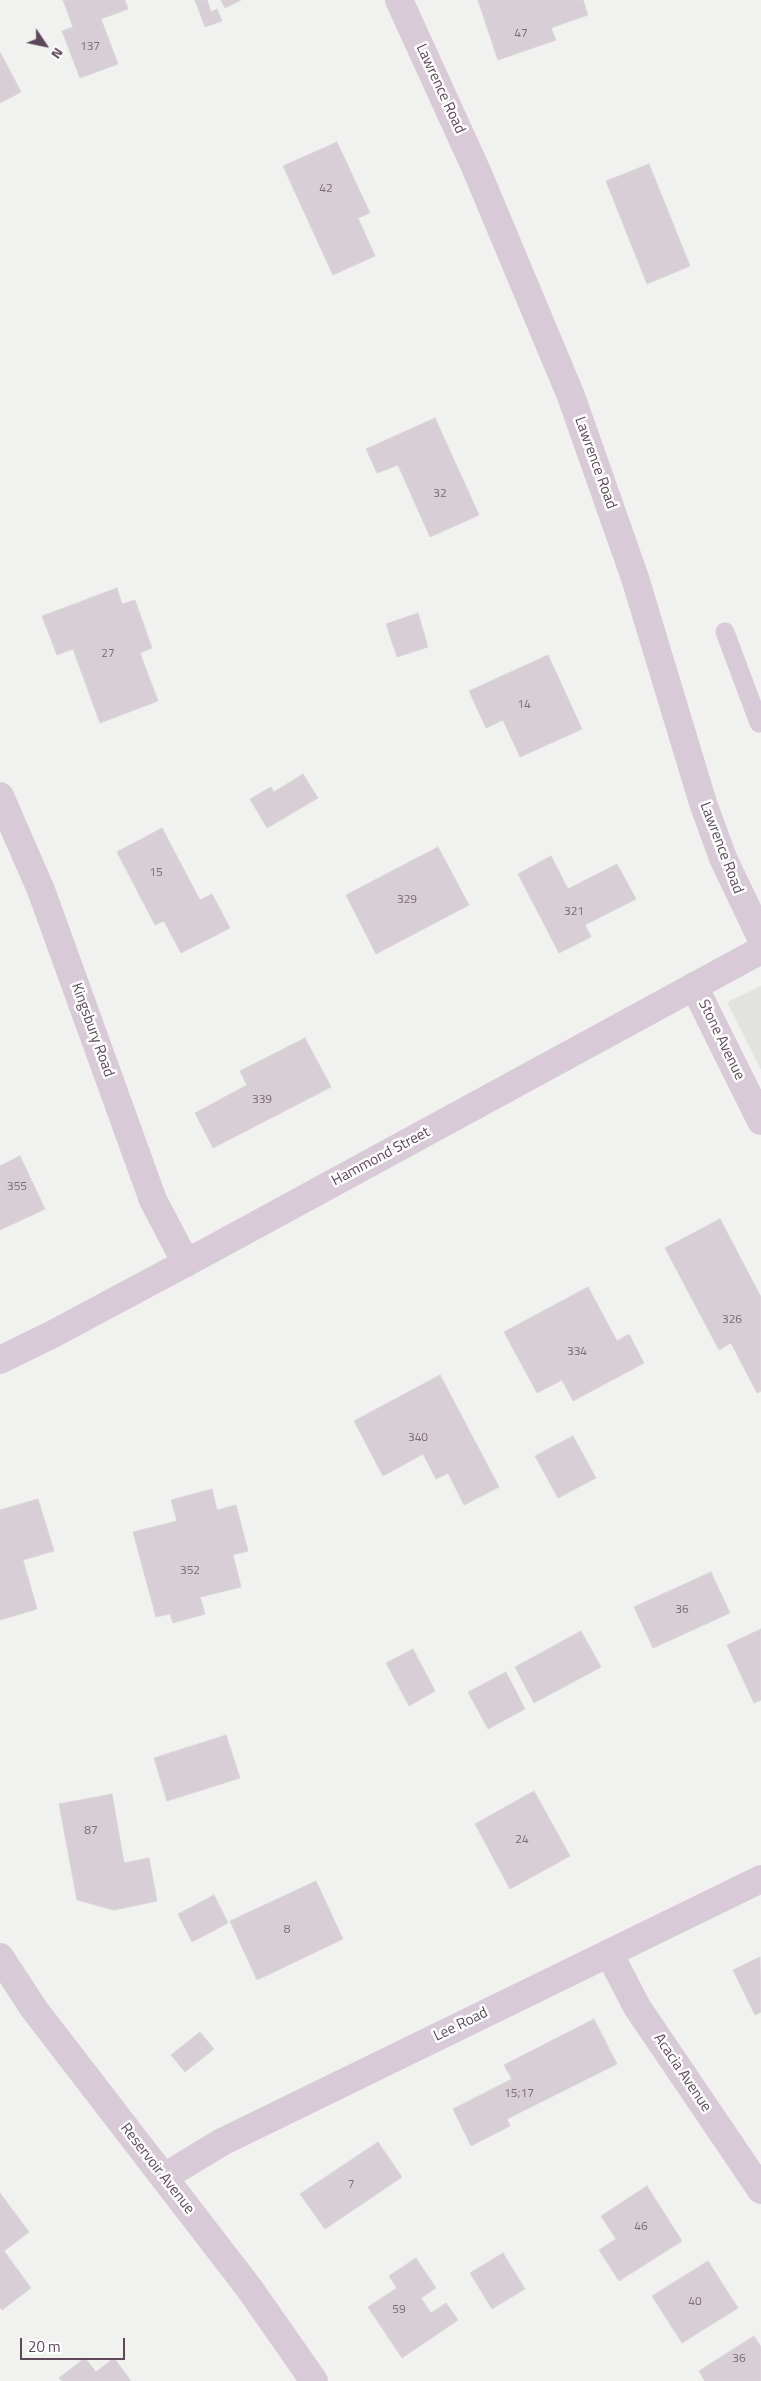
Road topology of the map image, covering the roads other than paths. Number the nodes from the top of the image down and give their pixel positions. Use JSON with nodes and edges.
{"nodes":[{"id":1,"x":399,"y":0,"type":"edge"},
{"id":2,"x":725,"y":632,"type":"dead end"},
{"id":3,"x":758,"y":723,"type":"dead end"},
{"id":4,"x":0,"y":796,"type":"edge"},
{"id":5,"x":761,"y":938,"type":"edge"},
{"id":6,"x":761,"y":950,"type":"edge"},
{"id":7,"x":694,"y":986,"type":"junction"},
{"id":8,"x":761,"y":1121,"type":"edge"},
{"id":9,"x":186,"y":1263,"type":"junction"},
{"id":10,"x":0,"y":1360,"type":"edge"},
{"id":11,"x":761,"y":1878,"type":"edge"},
{"id":12,"x":609,"y":1953,"type":"junction"},
{"id":13,"x":0,"y":1957,"type":"edge"},
{"id":14,"x":164,"y":2177,"type":"junction"},
{"id":15,"x":761,"y":2190,"type":"edge"},
{"id":16,"x":314,"y":2381,"type":"edge"}],
"edges":[{"from":1,"to":5,"type":"street","name":"Lawrence Road"},
{"from":2,"to":3,"type":"lane"},
{"from":4,"to":9,"type":"street","name":"Kingsbury Road"},
{"from":6,"to":7,"type":"street","name":"Hammond Street"},
{"from":7,"to":8,"type":"street","name":"Stone Avenue"},
{"from":7,"to":9,"type":"street","name":"Hammond Street"},
{"from":9,"to":10,"type":"street","name":"Hammond Street"},
{"from":11,"to":12,"type":"street","name":"Lee Road"},
{"from":12,"to":14,"type":"street","name":"Lee Road"},
{"from":12,"to":15,"type":"street","name":"Acacia Avenue"},
{"from":13,"to":14,"type":"street","name":"Reservoir Avenue"},
{"from":14,"to":16,"type":"street","name":"Reservoir Avenue"}]}
